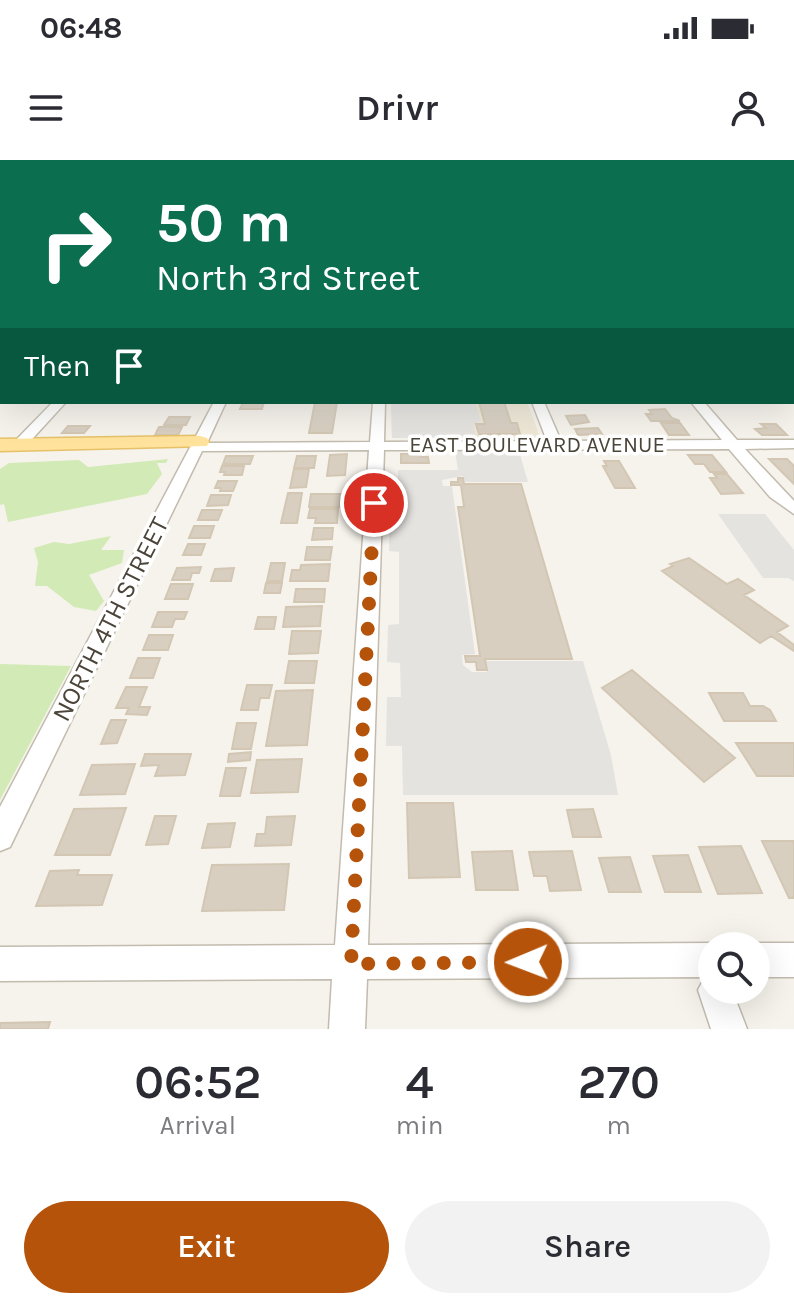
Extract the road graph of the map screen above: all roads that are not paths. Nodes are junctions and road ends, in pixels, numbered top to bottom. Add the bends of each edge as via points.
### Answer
1 (58, 404) edge
2 (219, 404) edge
3 (379, 404) edge
4 (539, 404) edge
5 (699, 404) edge
6 (198, 444) junction
7 (377, 444) junction
8 (555, 444) junction
9 (733, 444) junction
10 (794, 444) edge
11 (9, 445) edge
12 (0, 455) edge
13 (794, 509) edge
14 (0, 837) edge
15 (770, 960) edge
16 (794, 960) edge
17 (0, 964) edge
18 (351, 964) junction
19 (698, 973) edge
20 (721, 1004) edge
21 (347, 1029) edge
22 (729, 1029) edge

1 - 11 street
2 - 6 street, NORTH 4TH STREET
3 - 7 street
4 - 8 street
5 - 9 street
6 - 7 street, EAST BOULEVARD AVENUE
6 - 11 main road, EAST BOULEVARD AVENUE
6 - 12 main road, EAST BOULEVARD AVENUE
6 - 14 street, NORTH 4TH STREET
7 - 8 street, EAST BOULEVARD AVENUE
7 - 18 street
8 - 9 street, EAST BOULEVARD AVENUE
9 - 10 street, EAST BOULEVARD AVENUE
9 - 13 street
15 - 16 street
17 - 18 street
18 - 19 street
18 - 21 street
20 - 22 street

